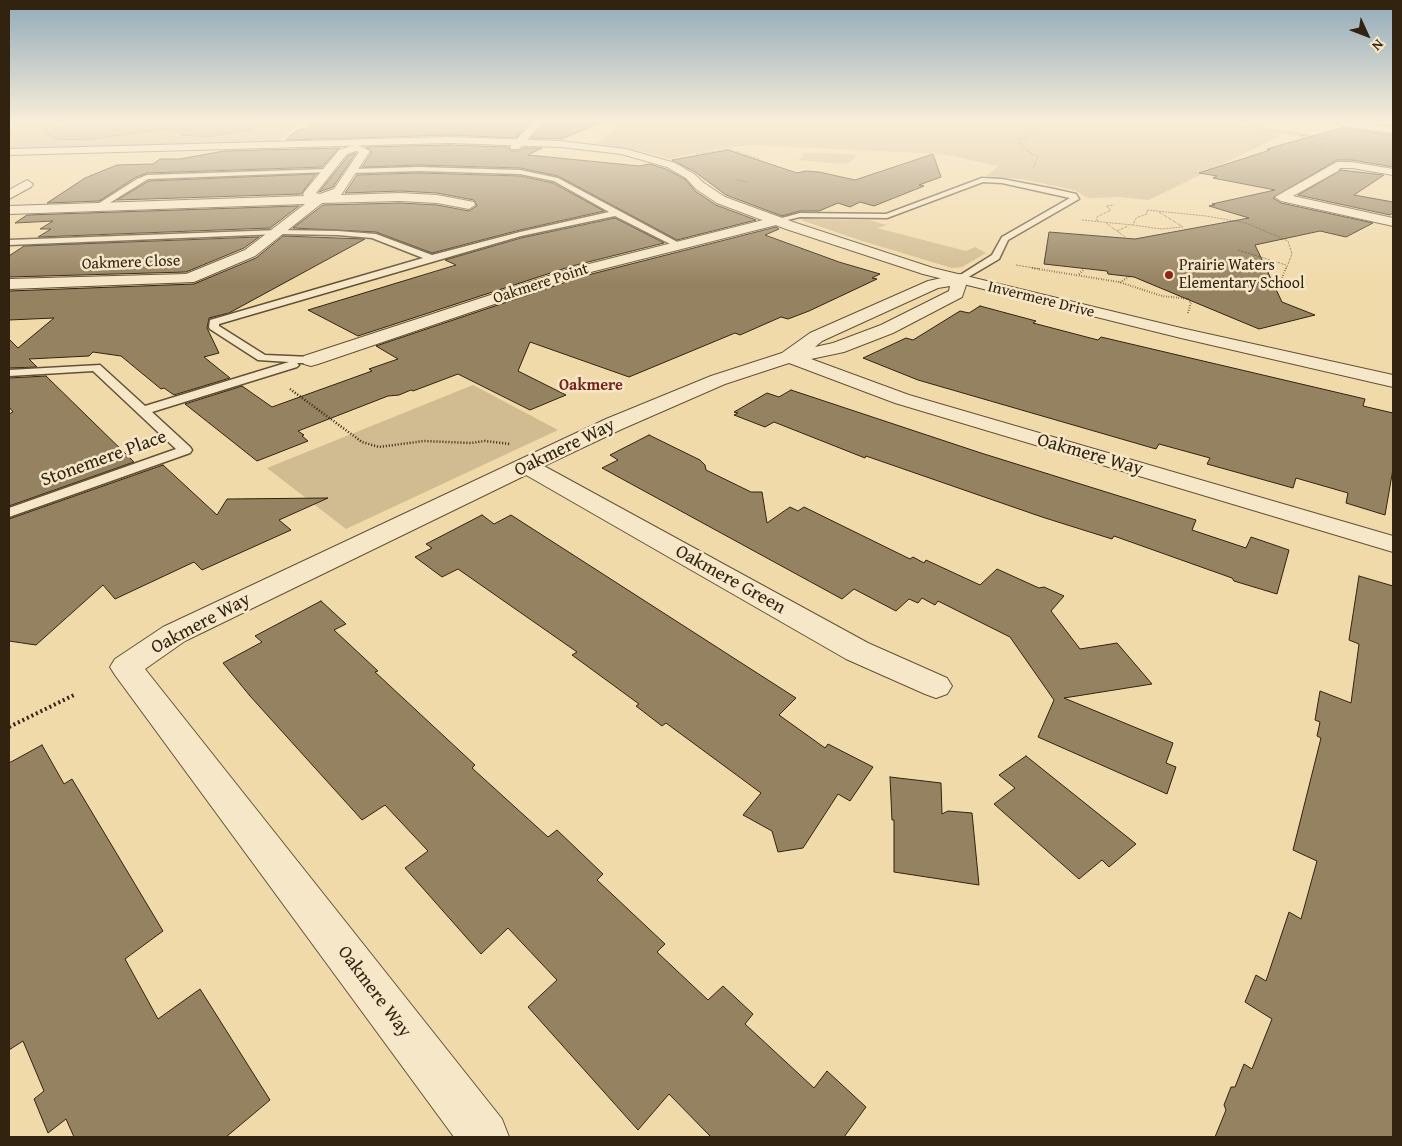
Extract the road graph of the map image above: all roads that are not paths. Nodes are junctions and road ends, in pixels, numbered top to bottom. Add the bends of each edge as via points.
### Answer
1 (163, 176) edge
2 (323, 176) edge
3 (348, 176) edge
4 (543, 176) edge
5 (670, 176) edge
6 (690, 176) edge
7 (1320, 176) edge
8 (27, 184) dead end
9 (700, 186) junction
10 (9, 195) edge
11 (320, 199) junction
12 (469, 205) dead end
13 (98, 207) junction
14 (9, 210) edge
15 (616, 213) junction
16 (775, 221) junction
17 (1393, 222) edge
18 (279, 232) junction
19 (9, 242) edge
20 (679, 245) junction
21 (432, 258) junction
22 (960, 279) junction
23 (9, 284) edge
24 (789, 357) junction
25 (311, 360) junction
26 (9, 373) edge
27 (1393, 381) edge
28 (142, 411) junction
29 (520, 455) junction
30 (9, 513) edge
31 (1393, 544) edge
32 (936, 686) dead end
33 (484, 1137) edge

1 - 13 lane via 139,180
2 - 11 street via 309,194
3 - 11 street, Oakmere Close via 338,192
4 - 15 lane via 556,179
5 - 9 street, Invermere Drive
6 - 9 street, Invermere Drive
7 - 17 street via 1282,197
8 - 10 street
9 - 16 street, Invermere Drive via 721,200
11 - 12 street via 400,197
11 - 13 street, Oakmere Close
11 - 18 street, Oakmere Close
13 - 14 street, Oakmere Close
15 - 20 lane
15 - 21 lane
16 - 20 street, Oakmere Point
16 - 22 street, Invermere Drive
16 - 22 lane via 800,216 887,216 982,180 1073,196 1075,199 1004,239 996,256
18 - 19 lane
18 - 21 lane via 373,236
18 - 23 street, Oakmere Close via 250,253 188,279
20 - 25 street, Oakmere Point via 578,271
21 - 25 lane via 214,322 214,327 262,358
22 - 24 street, Oakmere Way via 956,294 887,329 837,348
22 - 27 street, Invermere Drive
24 - 29 street, Oakmere Way via 709,383 614,424
24 - 31 street, Oakmere Way via 902,399
25 - 28 lane, Stonemere Place
26 - 28 lane, Stonemere Place via 96,367
28 - 30 lane, Stonemere Place via 185,450
29 - 32 street, Oakmere Green via 857,651
29 - 33 street, Oakmere Way via 174,634 126,667

